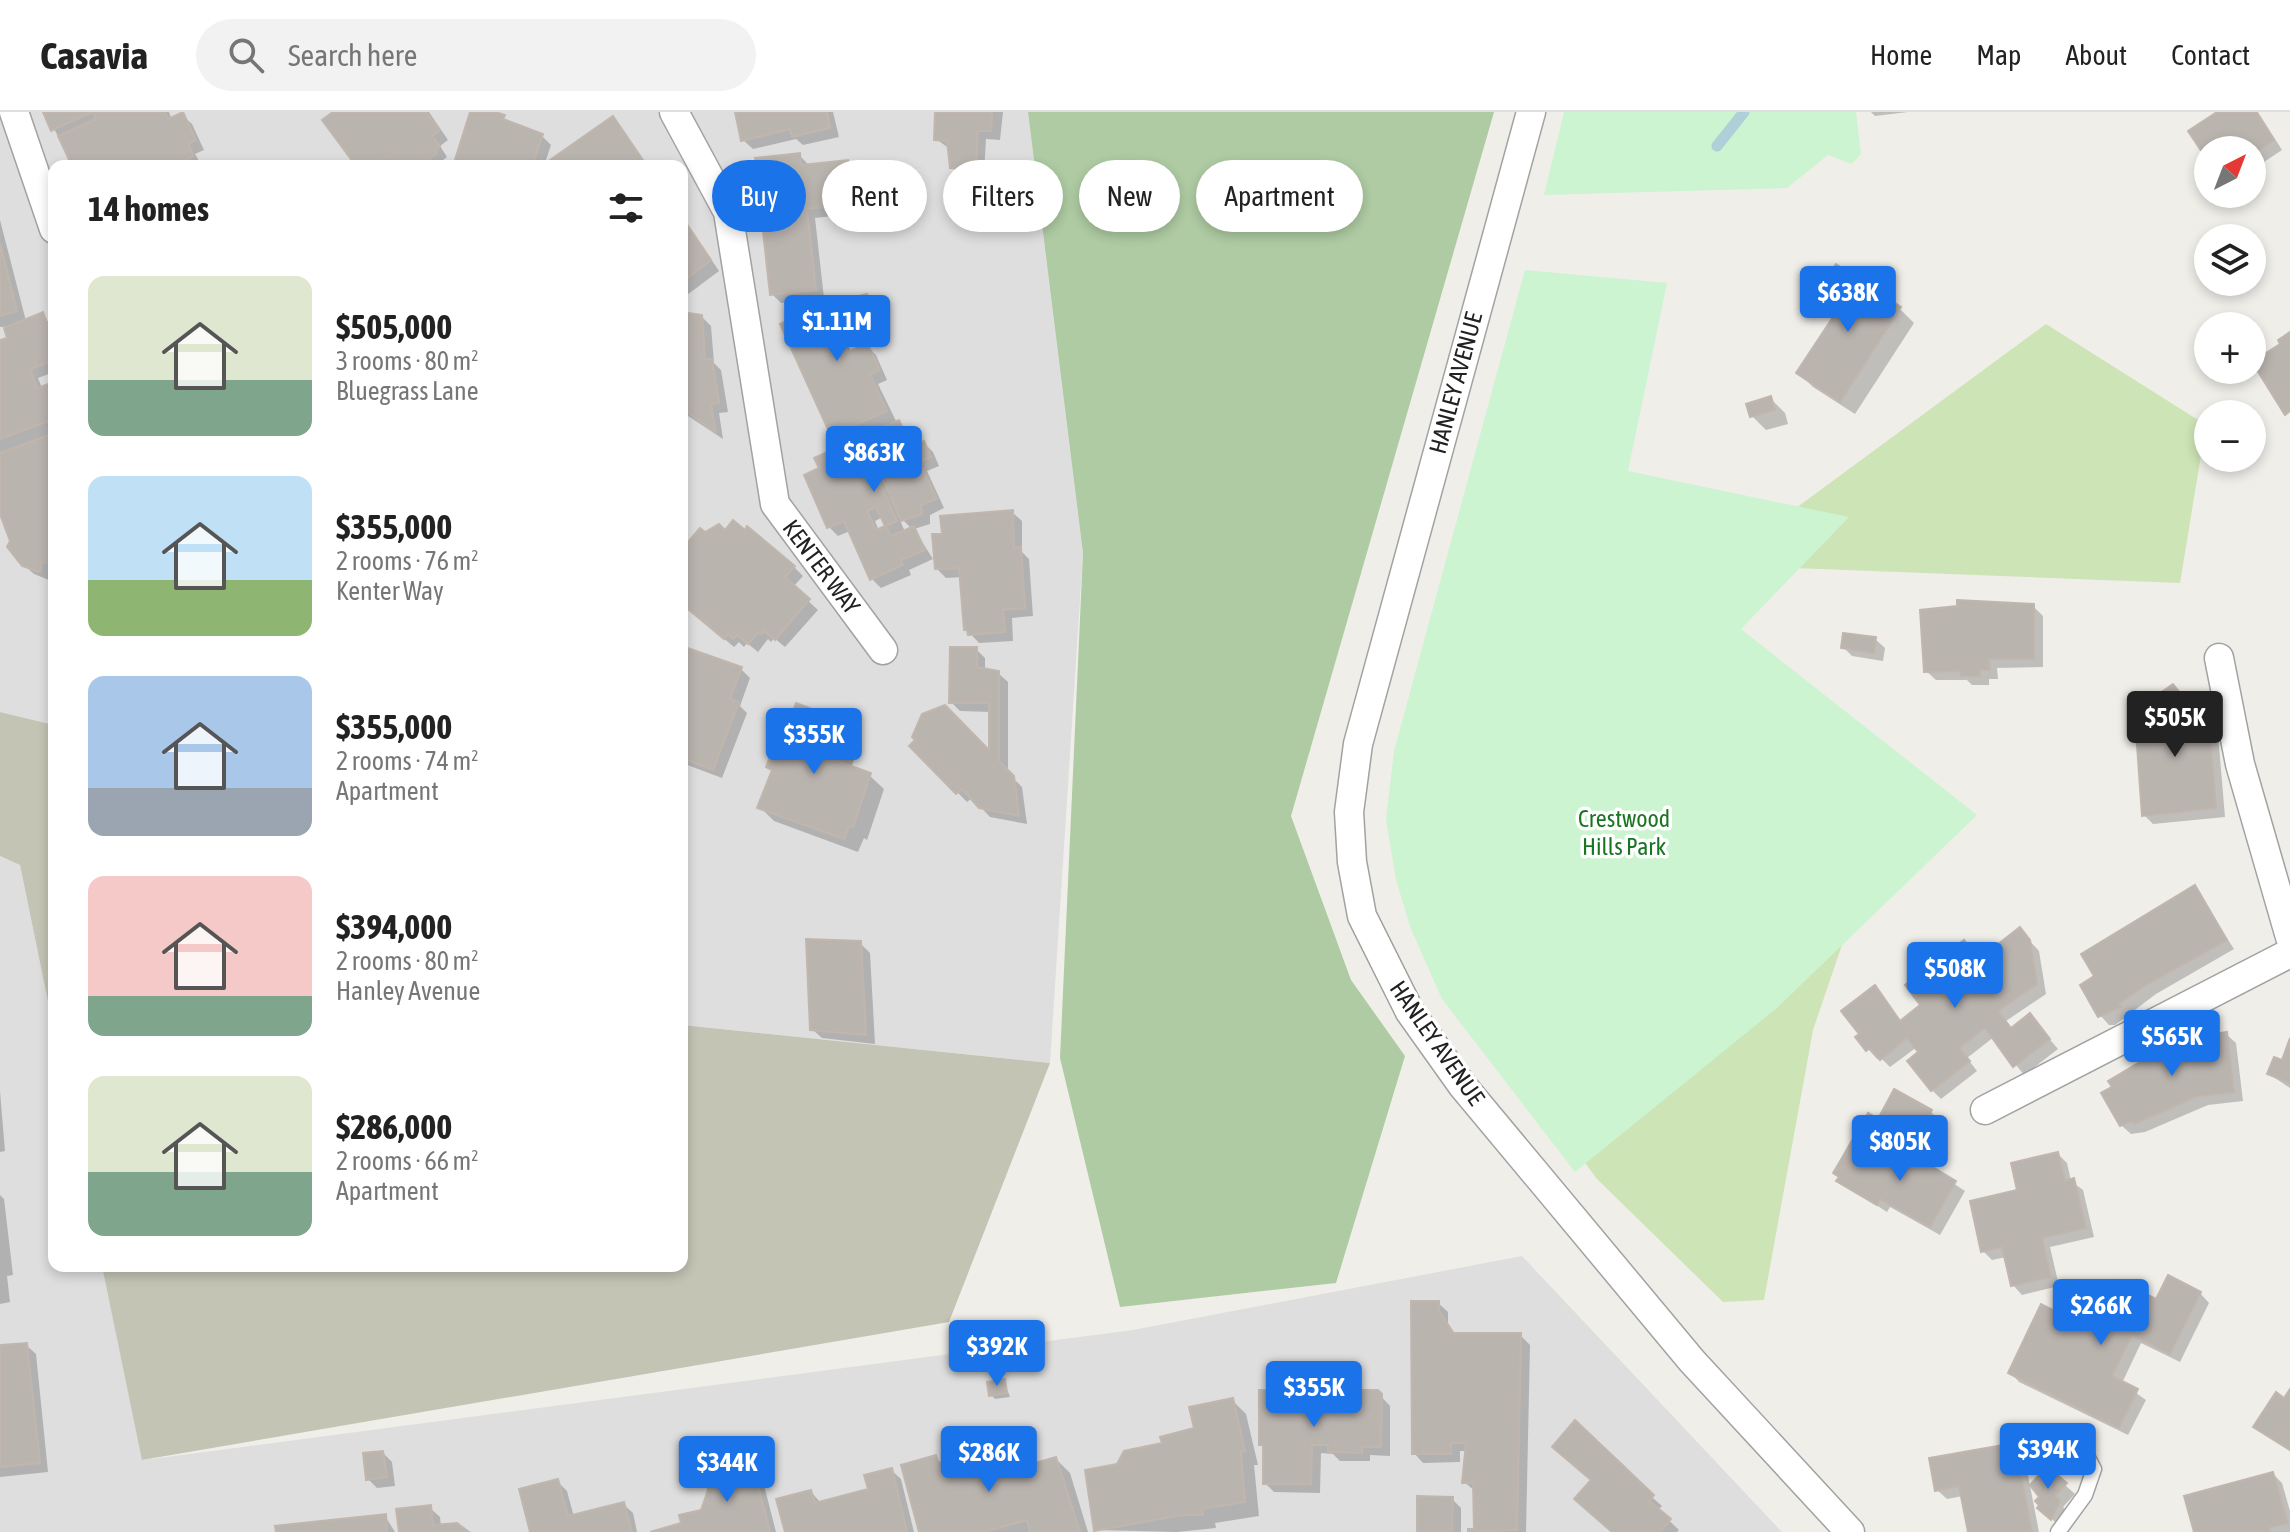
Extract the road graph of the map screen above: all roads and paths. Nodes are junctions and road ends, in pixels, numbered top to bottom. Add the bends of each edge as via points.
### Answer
1 (14, 112) edge
2 (674, 112) edge
3 (1531, 112) edge
4 (48, 211) edge
5 (883, 650) dead end
6 (2219, 658) dead end
7 (2290, 937) edge
8 (2290, 953) edge
9 (1985, 1110) dead end
10 (2074, 1432) dead end
11 (1850, 1532) edge
12 (2058, 1532) edge

1 - 4 street
2 - 5 street, KENTER WAY via 728,212 775,504
3 - 11 street, HANLEY AVENUE via 1358,744 1349,812 1362,916 1410,1012 1462,1085 1692,1361
6 - 7 street via 2240,764
8 - 9 street
10 - 12 lane via 2094,1469 2085,1495

